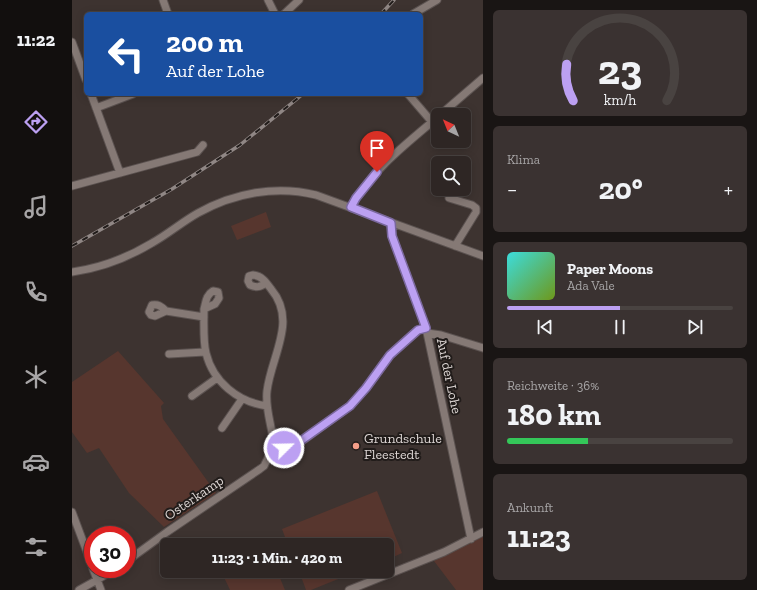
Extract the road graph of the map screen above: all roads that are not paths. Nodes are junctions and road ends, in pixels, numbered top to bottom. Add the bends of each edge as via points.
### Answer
1 (163, 0) edge
2 (268, 0) edge
3 (299, 0) edge
4 (437, 0) edge
5 (167, 12) edge
6 (274, 12) edge
7 (286, 12) edge
8 (416, 12) edge
9 (72, 42) edge
10 (84, 75) edge
11 (483, 78) edge
12 (92, 96) edge
13 (128, 96) edge
14 (410, 96) edge
15 (96, 108) junction
16 (448, 108) edge
17 (431, 113) edge
18 (431, 123) edge
19 (203, 145) dead end
20 (120, 173) junction
21 (72, 186) edge
22 (449, 198) dead end
23 (351, 207) junction
24 (391, 223) junction
25 (455, 246) junction
26 (483, 256) edge
27 (72, 272) edge
28 (266, 283) dead end
29 (204, 309) dead end
30 (166, 311) dead end
31 (204, 317) junction
32 (426, 331) junction
33 (483, 348) edge
34 (205, 352) junction
35 (169, 354) dead end
36 (217, 378) junction
37 (192, 396) dead end
38 (242, 399) junction
39 (267, 406) junction
40 (222, 428) dead end
41 (273, 439) junction
42 (284, 446) junction
43 (270, 454) junction
44 (72, 512) edge
45 (483, 532) edge
46 (471, 539) junction
47 (84, 544) edge
48 (136, 554) edge
49 (100, 578) edge
50 (97, 580) junction
51 (79, 590) edge
52 (101, 590) edge
53 (349, 590) edge

1 - 5 street
2 - 6 street
3 - 7 street
4 - 8 street
9 - 10 street
11 - 16 street
12 - 15 street
13 - 15 street
14 - 17 street
15 - 20 street
18 - 23 street via 394,154
19 - 20 street via 197,152
20 - 21 street
22 - 25 street via 476,208
23 - 24 street
23 - 27 street via 300,191 255,192 198,213 129,256
24 - 25 street
24 - 32 street, Auf der Lohe via 392,236
25 - 26 street
28 - 39 street via 277,296 284,317 267,392
29 - 31 street
30 - 31 street
31 - 34 street
32 - 33 street
32 - 42 street, Osterkamp via 418,330 390,355 350,406 302,440
32 - 46 street, Auf der Lohe
34 - 35 street
34 - 36 street
36 - 37 street
36 - 38 street
38 - 39 street
38 - 40 street
39 - 41 street
41 - 42 street via 280,440
41 - 43 street, Osterkamp via 267,447
42 - 43 street, Osterkamp via 280,454
43 - 48 street, Osterkamp via 260,469
44 - 47 street
45 - 46 street
46 - 53 street
49 - 50 street
50 - 51 street
50 - 52 street

